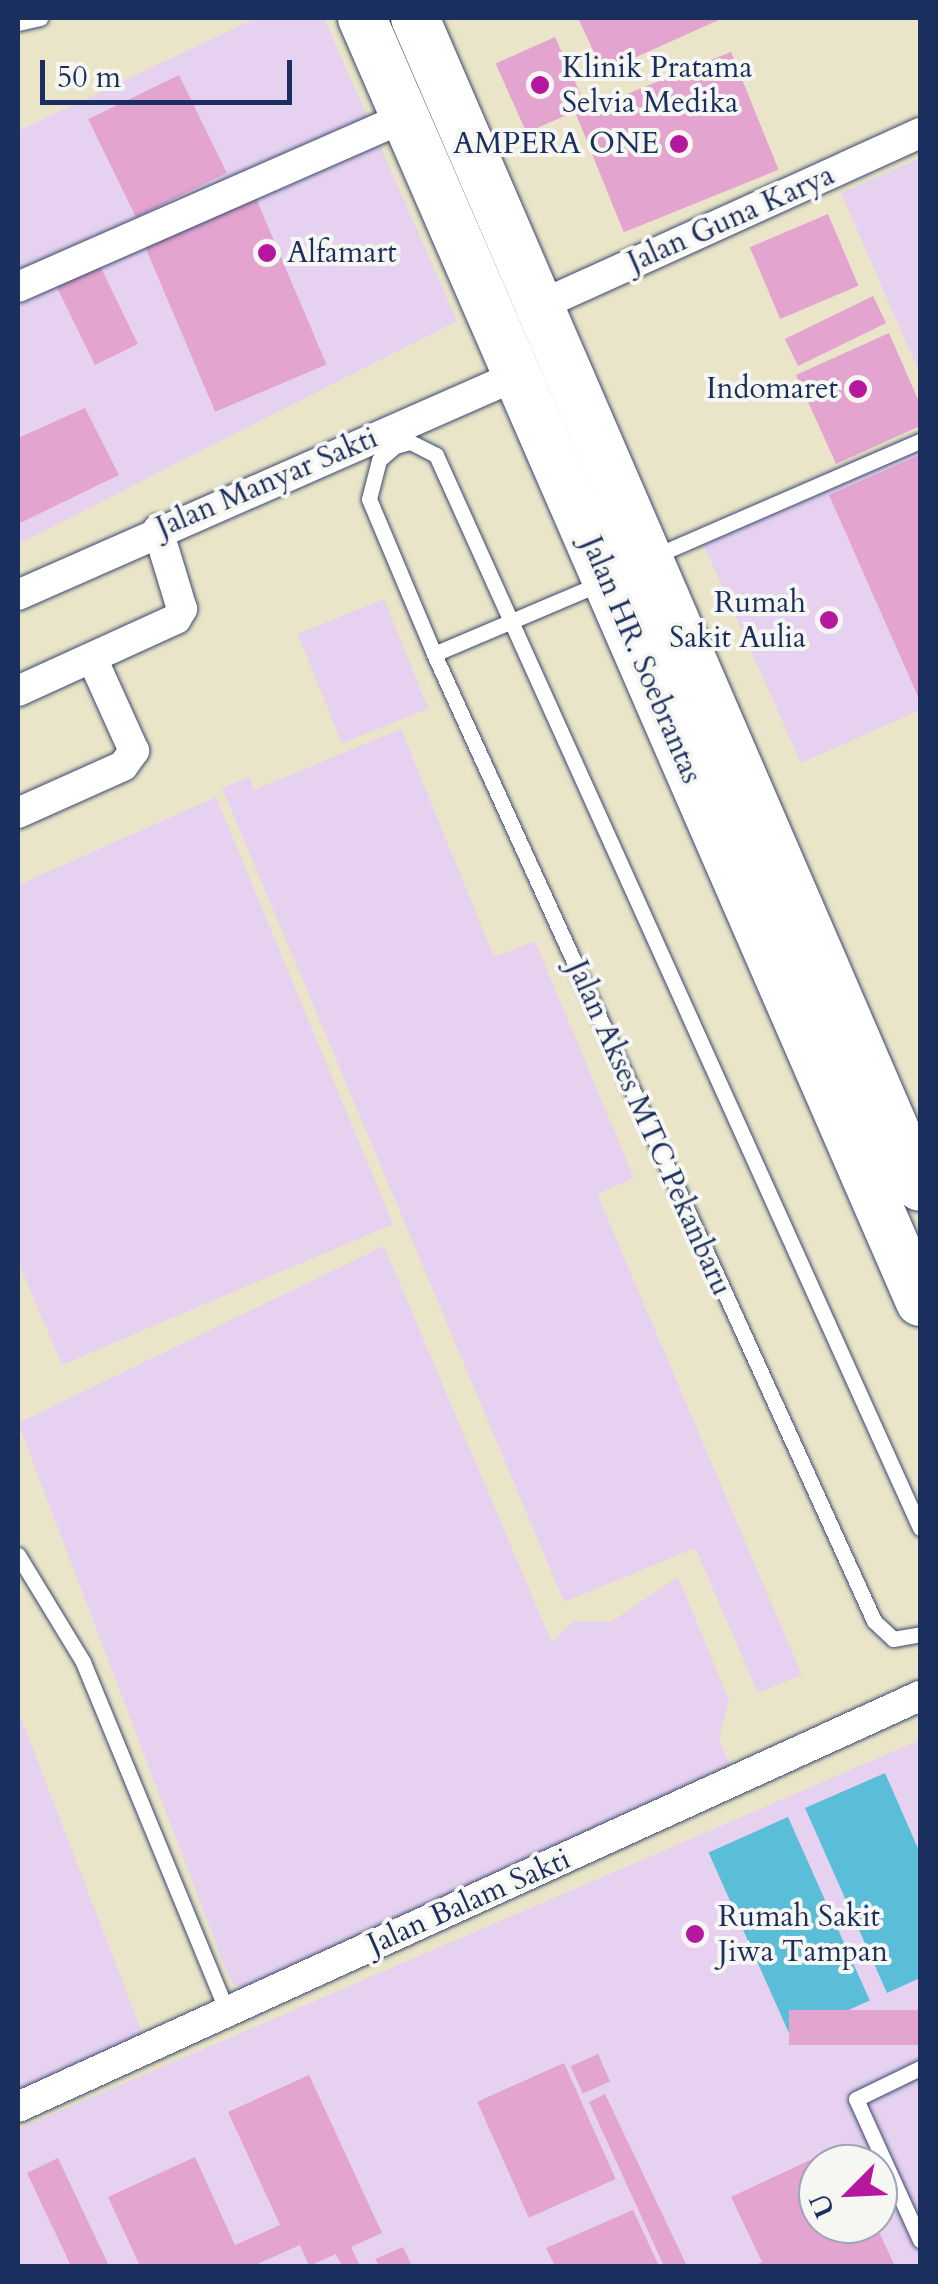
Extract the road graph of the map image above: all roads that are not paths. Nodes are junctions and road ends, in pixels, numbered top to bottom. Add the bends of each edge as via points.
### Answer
1 (40, 18) edge
2 (362, 18) edge
3 (416, 18) edge
4 (18, 23) edge
5 (405, 117) junction
6 (920, 133) edge
7 (18, 288) edge
8 (542, 305) junction
9 (518, 375) junction
10 (920, 441) edge
11 (158, 530) junction
12 (652, 557) junction
13 (607, 580) junction
14 (18, 595) edge
15 (506, 624) junction
16 (434, 654) junction
17 (93, 660) junction
18 (18, 692) edge
19 (18, 813) edge
20 (920, 1187) edge
21 (920, 1302) edge
22 (914, 1498) edge
23 (920, 1528) edge
24 (18, 1555) edge
25 (920, 1634) edge
26 (920, 1696) edge
27 (226, 2012) junction
28 (920, 2068) edge
29 (18, 2107) edge
30 (920, 2240) edge

1 - 4 lane
2 - 5 main road, Jalan HR. Soebrantas
3 - 8 main road, Jalan HR. Soebrantas
5 - 7 street
5 - 9 main road, Jalan HR. Soebrantas
6 - 8 street, Jalan Guna Karya
8 - 12 main road, Jalan HR. Soebrantas
9 - 11 street, Jalan Manyar Sakti
9 - 13 main road, Jalan HR. Soebrantas
10 - 12 lane
11 - 14 street, Jalan Manyar Sakti
11 - 17 street via 180,614
12 - 20 main road, Jalan HR. Soebrantas
13 - 15 lane
13 - 21 main road, Jalan HR. Soebrantas
15 - 16 lane
15 - 16 lane via 436,455 410,442 395,446 379,460 369,500
15 - 22 lane
16 - 25 lane, Jalan Akses MTC Pekanbaru via 874,1621 893,1639
17 - 18 street
17 - 19 street via 134,751 123,766
22 - 23 lane
24 - 27 lane via 83,1662
26 - 27 street, Jalan Balam Sakti
27 - 29 street, Jalan Balam Sakti
28 - 30 lane via 856,2099

